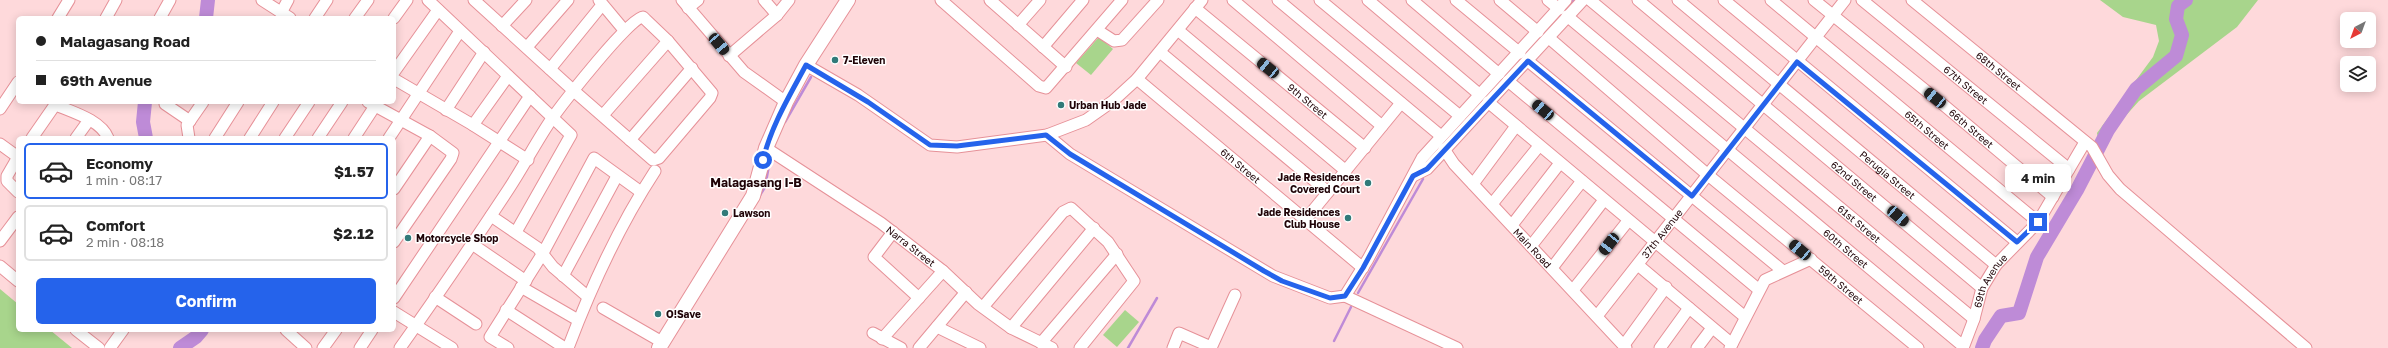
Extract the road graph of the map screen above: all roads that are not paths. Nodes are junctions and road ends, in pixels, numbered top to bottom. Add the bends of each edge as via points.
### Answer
1 (69, 0) edge
2 (116, 0) edge
3 (170, 0) edge
4 (262, 0) edge
5 (288, 0) edge
6 (327, 0) edge
7 (368, 0) edge
8 (407, 0) edge
9 (428, 0) edge
10 (526, 0) edge
11 (568, 0) edge
12 (698, 0) edge
13 (764, 0) edge
14 (789, 0) edge
15 (848, 0) edge
16 (941, 0) edge
17 (990, 0) edge
18 (1039, 0) edge
19 (1083, 0) edge
20 (1122, 0) edge
21 (1158, 0) edge
22 (1233, 0) edge
23 (1278, 0) edge
24 (1320, 0) edge
25 (1368, 0) edge
26 (1412, 0) edge
27 (1456, 0) edge
28 (1500, 0) edge
29 (1548, 0) edge
30 (1566, 0) edge
31 (1583, 0) edge
32 (1590, 0) edge
33 (1638, 0) edge
34 (1678, 0) edge
35 (1724, 0) edge
36 (1771, 0) edge
37 (1814, 0) edge
38 (1845, 0) edge
39 (1862, 0) edge
40 (1912, 0) edge
41 (480, 2) edge
42 (600, 2) edge
43 (685, 4) edge
44 (1199, 4) edge
45 (438, 10) junction
46 (1563, 13) junction
47 (286, 15) edge
48 (777, 15) junction
49 (59, 16) edge
50 (107, 16) edge
51 (161, 16) edge
52 (316, 16) edge
53 (356, 16) edge
54 (395, 16) edge
55 (1833, 16) junction
56 (1018, 25) junction
57 (502, 26) junction
58 (624, 30) junction
59 (1097, 30) junction
60 (460, 31) junction
61 (1179, 31) junction
62 (1538, 32) junction
63 (1549, 38) junction
64 (1816, 38) junction
65 (668, 41) junction
66 (526, 47) junction
67 (1043, 47) junction
68 (484, 52) junction
69 (1160, 52) junction
70 (1520, 53) junction
71 (729, 56) junction
72 (1528, 61) junction
73 (1797, 62) junction
74 (806, 65) junction
75 (1066, 67) junction
76 (692, 68) junction
77 (396, 69) edge
78 (550, 69) junction
79 (508, 76) junction
80 (1504, 77) junction
81 (1137, 79) junction
82 (396, 80) edge
83 (1780, 83) junction
84 (16, 85) edge
85 (574, 91) junction
86 (419, 94) junction
87 (1479, 94) junction
88 (530, 96) junction
89 (786, 102) junction
90 (1401, 102) junction
91 (1488, 102) junction
92 (56, 104) edge
93 (59, 104) edge
94 (165, 104) dead end
95 (202, 104) edge
96 (237, 104) edge
97 (272, 104) edge
98 (308, 104) edge
99 (341, 104) edge
100 (371, 104) edge
101 (1763, 106) junction
102 (0, 109) edge
103 (446, 110) junction
104 (603, 115) junction
105 (1460, 116) junction
106 (553, 118) junction
107 (89, 120) junction
108 (401, 120) junction
109 (190, 121) junction
110 (473, 125) junction
111 (1382, 126) junction
112 (1516, 126) junction
113 (1745, 128) junction
114 (1046, 135) junction
115 (33, 136) edge
116 (77, 136) edge
117 (107, 136) edge
118 (189, 136) edge
119 (216, 136) edge
120 (251, 136) edge
121 (286, 136) edge
122 (319, 136) edge
123 (355, 136) edge
124 (390, 136) edge
125 (430, 136) junction
126 (1441, 136) junction
127 (630, 140) junction
128 (501, 142) junction
129 (2085, 142) junction
130 (0, 144) edge
131 (1539, 146) junction
132 (766, 148) junction
133 (1365, 148) junction
134 (1444, 149) junction
135 (1727, 151) junction
136 (16, 156) edge
137 (16, 160) edge
138 (528, 160) junction
139 (1560, 163) junction
140 (2069, 169) junction
141 (655, 171) dead end
142 (1346, 171) junction
143 (1708, 175) junction
144 (617, 176) junction
145 (1413, 176) junction
146 (1582, 181) junction
147 (1473, 184) junction
148 (396, 186) edge
149 (16, 190) edge
150 (641, 192) junction
151 (1328, 192) junction
152 (1692, 196) junction
153 (2053, 197) junction
154 (1604, 200) junction
155 (1492, 204) junction
156 (491, 216) junction
157 (1306, 219) junction
158 (1673, 219) junction
159 (16, 220) edge
160 (1628, 220) junction
161 (2038, 222) junction
162 (1512, 225) junction
163 (1094, 228) junction
164 (516, 232) junction
165 (893, 232) junction
166 (396, 239) edge
167 (0, 241) edge
168 (2017, 242) junction
169 (1655, 243) junction
170 (472, 244) junction
171 (1531, 246) junction
172 (543, 253) junction
173 (1117, 254) junction
174 (1811, 259) junction
175 (1638, 265) junction
176 (1996, 265) junction
177 (0, 266) edge
178 (1363, 268) junction
179 (1552, 268) junction
180 (943, 271) junction
181 (1782, 271) junction
182 (563, 276) junction
183 (16, 279) edge
184 (523, 284) junction
185 (1666, 288) junction
186 (1982, 288) junction
187 (1758, 289) junction
188 (1573, 290) junction
189 (966, 292) junction
190 (396, 295) edge
191 (1235, 295) dead end
192 (588, 296) junction
193 (1345, 296) junction
194 (435, 297) junction
195 (919, 298) junction
196 (983, 307) junction
197 (603, 308) dead end
198 (1689, 308) junction
199 (506, 310) junction
200 (396, 313) edge
201 (1597, 316) junction
202 (1745, 317) junction
203 (1974, 319) junction
204 (578, 320) junction
205 (476, 324) dead end
206 (416, 326) junction
207 (937, 327) junction
208 (1011, 328) junction
209 (1712, 328) junction
210 (79, 332) edge
211 (122, 332) edge
212 (292, 332) edge
213 (335, 332) edge
214 (371, 332) edge
215 (660, 345) edge
216 (1046, 346) edge
217 (1731, 346) edge
218 (1625, 347) edge
219 (1963, 347) edge
220 (99, 348) edge
221 (110, 348) edge
222 (306, 348) edge
223 (323, 348) edge
224 (360, 348) edge
225 (400, 348) edge
226 (452, 348) edge
227 (508, 348) edge
228 (566, 348) edge
229 (901, 348) edge
230 (919, 348) edge
231 (980, 348) edge
232 (1080, 348) edge
233 (1173, 348) edge
234 (1211, 348) edge
235 (1457, 348) edge
236 (1660, 348) edge
237 (1697, 348) edge
238 (1918, 348) edge
239 (2306, 348) edge

1 - 49 street
2 - 50 street
3 - 51 street
4 - 47 street
5 - 47 street
6 - 52 street
7 - 53 street
8 - 54 street
9 - 45 street
10 - 57 street
11 - 66 street
12 - 43 street
13 - 48 street
14 - 48 street
15 - 74 main road
16 - 75 street via 1043,88 1049,87
17 - 56 street
18 - 56 street
19 - 67 street
20 - 59 street
21 - 59 street via 1122,40 1114,41
22 - 111 street
23 - 90 street
24 - 105 street
25 - 87 street
26 - 80 street
27 - 70 street
28 - 62 street
29 - 46 street, 60th Street
30 - 46 street
31 - 46 street
32 - 113 street, 61st Street
33 - 101 street, 62nd Street
34 - 83 street, Perugia Street
35 - 73 street
36 - 64 street, 65th Street
37 - 55 street, 66th Street
38 - 55 street, 37th Avenue
39 - 140 street, 67th Street
40 - 129 street, 68th Street
41 - 57 street
42 - 58 street
42 - 78 street
43 - 71 street
44 - 61 street
44 - 133 street, 9th Street
45 - 60 street
45 - 77 street
46 - 62 street
46 - 63 street
46 - 135 street, 60th Street
48 - 71 street
55 - 64 street, 37th Avenue
55 - 153 street, 66th Street
56 - 67 street
57 - 66 street
58 - 65 street via 639,17 643,17
58 - 85 street
59 - 75 street
60 - 68 street
60 - 86 street
61 - 69 street
61 - 142 street
62 - 70 street
63 - 72 street
63 - 143 street, 59th Street
64 - 73 street, 37th Avenue
64 - 161 street, 65th Street
65 - 76 street
65 - 104 street
66 - 78 street
67 - 75 street
68 - 79 street
68 - 103 street
69 - 81 street
69 - 151 street
70 - 80 street
71 - 89 street via 744,72
72 - 80 street
72 - 152 street
73 - 83 street, 37th Avenue
73 - 168 street
74 - 89 main road
74 - 114 street via 868,102 930,145 957,146
76 - 127 street
76 - 127 street via 710,90 710,98 659,158 653,160
78 - 85 street
79 - 88 street
79 - 110 street
80 - 87 street
80 - 91 street
80 - 158 street
81 - 114 street via 1113,102 1086,120
81 - 157 street, 6th Street
82 - 86 street
83 - 101 street, 37th Avenue
83 - 176 street, Perugia Street
84 - 102 street
85 - 104 street
85 - 106 street
86 - 103 street
86 - 108 street
87 - 105 street
88 - 106 street
88 - 128 street
89 - 132 main road
90 - 111 street
90 - 126 street
91 - 112 street
91 - 134 street
92 - 115 street
93 - 107 street
94 - 109 street
95 - 109 street
96 - 119 street
97 - 120 street
98 - 121 street
99 - 122 street
100 - 108 street
100 - 123 street
101 - 113 street, 37th Avenue
101 - 186 street, 62nd Street
103 - 110 street
104 - 127 street
105 - 126 street
106 - 138 street
106 - 164 street via 569,132 570,138
107 - 116 street
107 - 117 street via 102,129
108 - 124 street
108 - 125 street
109 - 118 street via 187,126
110 - 128 street
111 - 133 street
112 - 131 street
112 - 147 street
113 - 135 street, 37th Avenue
113 - 203 street, 61st Street
114 - 193 street via 1070,154 1273,276 1330,298
125 - 148 street
125 - 166 street via 453,153 452,159
126 - 145 street via 1422,158
128 - 138 street
128 - 190 street
129 - 140 street, 69th Avenue
129 - 239 street, 68th Street via 2098,154 2105,170 2120,189
130 - 136 street
131 - 139 street
131 - 155 street
132 - 165 street, Narra Street
132 - 215 main road via 753,196
133 - 142 street
134 - 145 street via 1427,169
134 - 147 street, Main Road
135 - 143 street, 37th Avenue
135 - 219 street, 60th Street
137 - 149 street via 7,176 7,181
138 - 156 street
139 - 146 street
139 - 162 street
140 - 153 street, 69th Avenue
141 - 150 street
142 - 151 street
143 - 152 street, 37th Avenue
143 - 174 street, 59th Street
144 - 150 street
144 - 172 street via 594,158
144 - 182 street
145 - 178 street
146 - 154 street
146 - 171 street
147 - 155 street, Main Road
150 - 192 street
151 - 157 street
152 - 158 street, 37th Avenue
152 - 181 street
153 - 161 street, 69th Avenue
154 - 160 street
154 - 179 street
155 - 162 street, Main Road
156 - 164 street
156 - 170 street
157 - 178 street, 6th Street
158 - 169 street, 37th Avenue
158 - 187 street
159 - 167 street
160 - 169 street
160 - 188 street
161 - 168 street, 69th Avenue
162 - 171 street, Main Road
163 - 173 street
163 - 196 street via 1074,210 1068,208
163 - 208 street
164 - 172 street
165 - 180 street, Narra Street
165 - 195 street via 874,257
168 - 176 street, 69th Avenue
169 - 175 street, 37th Avenue
169 - 202 street
170 - 184 street
170 - 194 street
171 - 179 street, Main Road
172 - 182 street
172 - 184 street
173 - 216 street
173 - 232 street via 1134,281
174 - 181 street
174 - 238 street, 59th Street
175 - 185 street
175 - 201 street, 37th Avenue
176 - 186 street, 69th Avenue
177 - 183 street
178 - 193 street
179 - 188 street, Main Road
180 - 189 street, Narra Street
180 - 195 street
181 - 187 street via 1764,280
182 - 192 street
184 - 199 street
184 - 204 street
185 - 198 street
185 - 218 street
186 - 203 street, 69th Avenue
187 - 202 street
188 - 201 street, Main Road
189 - 196 street, Narra Street
189 - 207 street
191 - 234 street
192 - 204 street
193 - 235 street
194 - 205 street
194 - 206 street
195 - 229 street via 878,336
196 - 208 street, Narra Street
197 - 215 street
198 - 209 street
198 - 236 street
199 - 227 street via 490,337
199 - 228 street
200 - 206 street
201 - 218 street, Main Road
202 - 217 street
203 - 219 street, 69th Avenue
204 - 228 street
206 - 225 street
206 - 226 street
207 - 230 street
207 - 231 street
208 - 216 street, Narra Street
209 - 217 street
209 - 237 street
210 - 220 street
211 - 221 street
212 - 222 street
213 - 223 street
214 - 224 street
233 - 234 street via 1179,333

